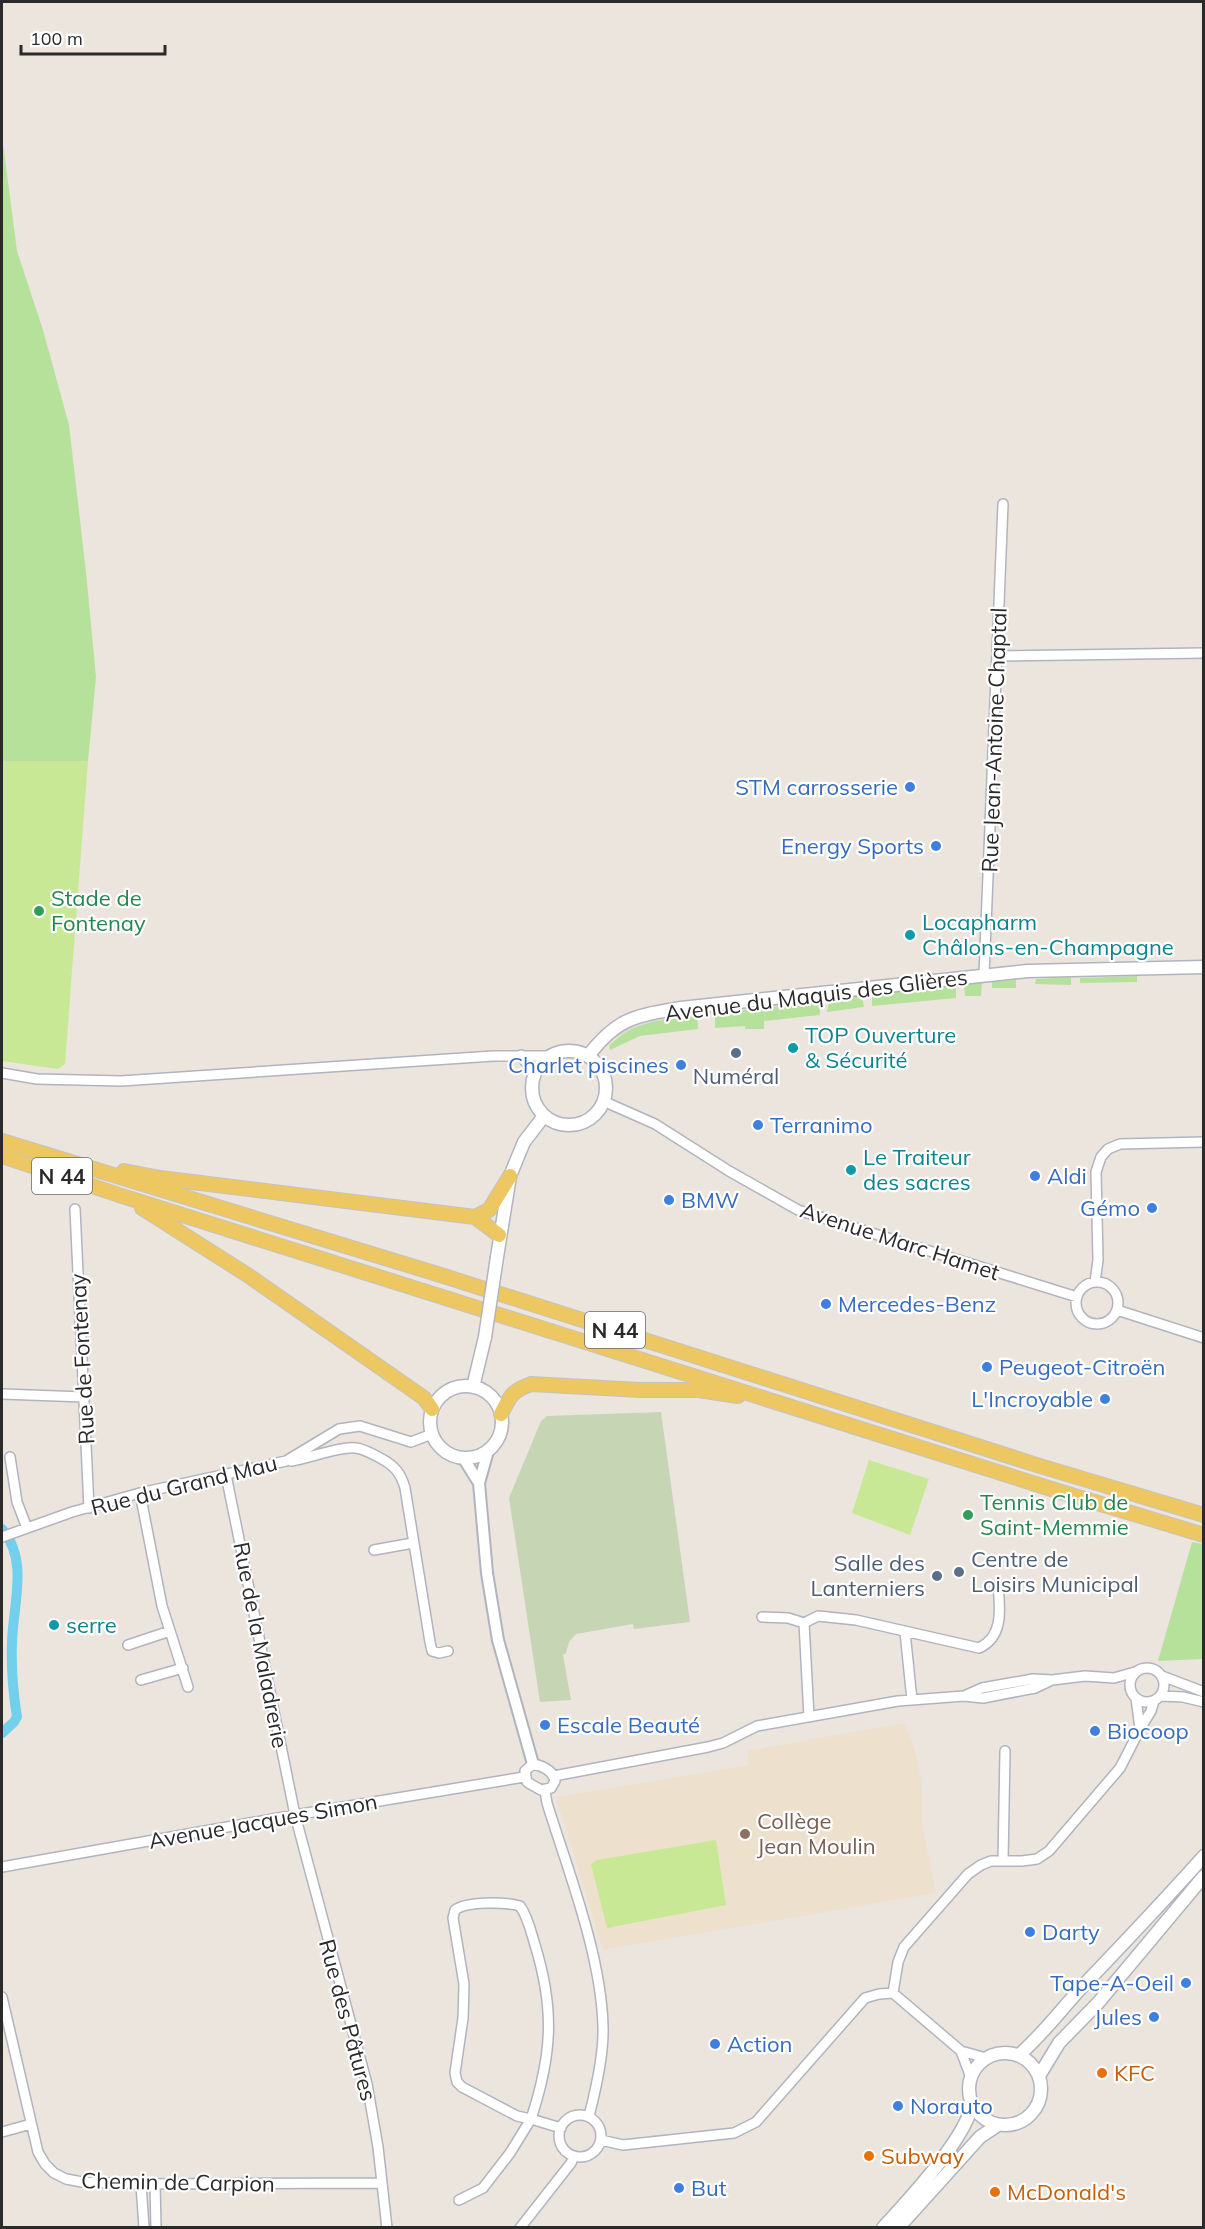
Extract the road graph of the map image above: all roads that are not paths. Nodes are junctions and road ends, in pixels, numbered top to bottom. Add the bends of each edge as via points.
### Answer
1 (1003, 504) dead end
2 (1203, 653) edge
3 (998, 656) junction
4 (1203, 967) edge
5 (984, 975) junction
6 (521, 1055) junction
7 (548, 1056) junction
8 (588, 1056) junction
9 (2, 1073) edge
10 (534, 1074) junction
11 (603, 1101) junction
12 (544, 1116) junction
13 (2, 1141) edge
14 (1203, 1142) edge
15 (2, 1156) edge
16 (54, 1158) junction
17 (510, 1176) junction
18 (122, 1196) junction
19 (75, 1209) dead end
20 (475, 1217) junction
21 (500, 1235) junction
22 (1095, 1282) junction
23 (1077, 1297) junction
24 (1117, 1310) junction
25 (1203, 1338) edge
26 (473, 1387) junction
27 (2, 1393) edge
28 (84, 1397) junction
29 (770, 1399) junction
30 (432, 1409) junction
31 (501, 1414) junction
32 (432, 1434) junction
33 (488, 1451) junction
34 (10, 1457) dead end
35 (464, 1459) junction
36 (286, 1461) junction
37 (226, 1475) junction
38 (479, 1483) junction
39 (140, 1494) junction
40 (88, 1508) junction
41 (1203, 1515) edge
42 (22, 1530) junction
43 (1203, 1535) edge
44 (2, 1537) edge
45 (413, 1543) junction
46 (374, 1550) dead end
47 (998, 1585) dead end
48 (762, 1617) dead end
49 (804, 1623) junction
50 (170, 1631) junction
51 (905, 1632) junction
52 (128, 1645) dead end
53 (448, 1651) dead end
54 (183, 1668) junction
55 (1136, 1672) junction
56 (1162, 1676) junction
57 (1114, 1678) junction
58 (141, 1680) dead end
59 (188, 1687) dead end
60 (1203, 1692) edge
61 (1133, 1695) junction
62 (1157, 1698) junction
63 (912, 1700) junction
64 (1203, 1702) edge
65 (809, 1717) junction
66 (1140, 1729) junction
67 (1005, 1751) dead end
68 (533, 1764) junction
69 (554, 1776) junction
70 (524, 1777) junction
71 (545, 1791) junction
72 (295, 1815) junction
73 (1203, 1856) edge
74 (1003, 1862) junction
75 (2, 1867) edge
76 (1203, 1876) edge
77 (893, 1993) junction
78 (2, 1997) edge
79 (961, 2052) junction
80 (1018, 2055) junction
81 (986, 2058) junction
82 (1039, 2076) junction
83 (971, 2078) junction
84 (972, 2103) junction
85 (589, 2116) junction
86 (531, 2119) junction
87 (31, 2124) junction
88 (998, 2125) junction
89 (561, 2128) junction
90 (2, 2132) edge
91 (601, 2140) junction
92 (574, 2156) junction
93 (382, 2182) junction
94 (141, 2184) junction
95 (155, 2184) junction
96 (459, 2200) dead end
97 (144, 2228) edge
98 (156, 2228) edge
99 (387, 2228) edge
100 (520, 2228) edge
101 (883, 2228) edge
102 (898, 2228) edge

1 - 3 street, Rue Jean-Antoine Chaptal
2 - 3 street
3 - 5 street, Rue Jean-Antoine Chaptal
4 - 5 main road, Avenue du Maquis des Glières
5 - 8 main road, Avenue du Maquis des Glières via 646,1014 624,1022 604,1036
6 - 7 street
6 - 9 street via 121,1081 37,1079
6 - 10 street
7 - 8 main road via 568,1050
7 - 10 main road
8 - 11 main road via 602,1071 606,1091
10 - 12 main road via 532,1096
11 - 12 main road via 588,1119 577,1124 566,1125
11 - 23 street, Avenue Marc Hamet via 655,1124 798,1210
12 - 17 main road via 524,1142
13 - 16 main road, N 44
14 - 22 street via 1120,1144 1108,1149 1101,1158 1096,1172
15 - 18 main road, N 44
16 - 20 main road via 160,1178
16 - 41 main road, N 44
17 - 20 main road via 489,1210
17 - 21 main road
18 - 29 main road, N 44
18 - 30 main road via 249,1276 424,1398
19 - 28 street, Rue de Fontenay
20 - 21 main road
21 - 26 main road, bridge via 485,1337
22 - 23 street via 1084,1287
22 - 24 street via 1114,1290
23 - 24 street via 1077,1310 1090,1323 1109,1321
24 - 25 street
26 - 30 main road via 453,1388
26 - 31 main road via 491,1396
27 - 28 street
28 - 40 street, Rue de Fontenay
29 - 31 main road via 698,1390 531,1384 510,1396
29 - 43 main road, N 44
30 - 32 main road
31 - 33 main road via 499,1437
32 - 35 main road via 444,1451
32 - 36 street, Rue du Grand Mau via 411,1442 360,1426 339,1429
33 - 35 main road
33 - 38 street
34 - 42 street
35 - 38 street
36 - 37 street, Rue du Grand Mau
36 - 45 street via 358,1448 387,1462 403,1480
37 - 39 street, Rue du Grand Mau
37 - 72 street, Rue de la Maladrerie
38 - 68 street via 498,1640
39 - 40 street, Rue du Grand Mau
39 - 50 street
40 - 42 street, Rue du Grand Mau
42 - 44 street, Rue du Grand Mau
45 - 46 street
45 - 53 street via 432,1651
47 - 51 street via 1000,1616 988,1644 970,1648
48 - 49 street
49 - 51 street via 818,1616
49 - 65 street
50 - 52 street
50 - 54 street
51 - 63 street
54 - 58 street
54 - 59 street
55 - 56 street via 1147,1668
55 - 57 street
55 - 61 street via 1130,1682
56 - 60 street
56 - 62 street via 1164,1686
57 - 61 street
57 - 63 street via 1033,1679 982,1688 964,1696
61 - 62 street via 1144,1702
61 - 66 street
62 - 64 street via 1183,1697
62 - 66 street
63 - 65 street
65 - 69 street via 757,1726 708,1747
66 - 74 street via 1114,1776 1049,1851 1037,1859
67 - 74 street
68 - 69 street
68 - 70 street
69 - 71 street via 553,1786
70 - 71 street via 529,1784
70 - 72 street, Avenue Jacques Simon
71 - 85 street via 597,1980 603,2027
72 - 75 street, Avenue Jacques Simon
72 - 93 street, Rue des Pâtures via 367,2084
73 - 80 main road via 1040,2037
74 - 77 street via 981,1865 938,1906 904,1947
76 - 82 main road via 1096,2005 1059,2043
77 - 79 street
77 - 91 street via 865,1998 748,2128 734,2133 623,2145
78 - 87 street, Chemin de Carpion
79 - 81 street
79 - 83 street
80 - 81 main road via 996,2054
80 - 82 main road
81 - 83 main road
82 - 88 main road via 1041,2091 1034,2111 1017,2123
83 - 84 main road
84 - 88 main road via 979,2115
84 - 101 main road via 962,2131
85 - 89 street via 569,2118
85 - 91 street via 599,2126
86 - 86 street via 517,2116 457,2082 464,1984 453,1918 454,1910 462,1905 510,1904 520,1906 525,1913 547,1993 549,2042
86 - 89 street
86 - 96 street via 483,2188
87 - 90 street
87 - 94 street, Chemin de Carpion via 41,2158 60,2176 82,2182
88 - 102 main road via 980,2137
89 - 92 street via 563,2148
91 - 92 street via 594,2152
92 - 100 street
93 - 95 street, Chemin de Carpion
93 - 99 street, Rue des Pâtures
94 - 95 street, Chemin de Carpion
94 - 97 street
95 - 98 street

